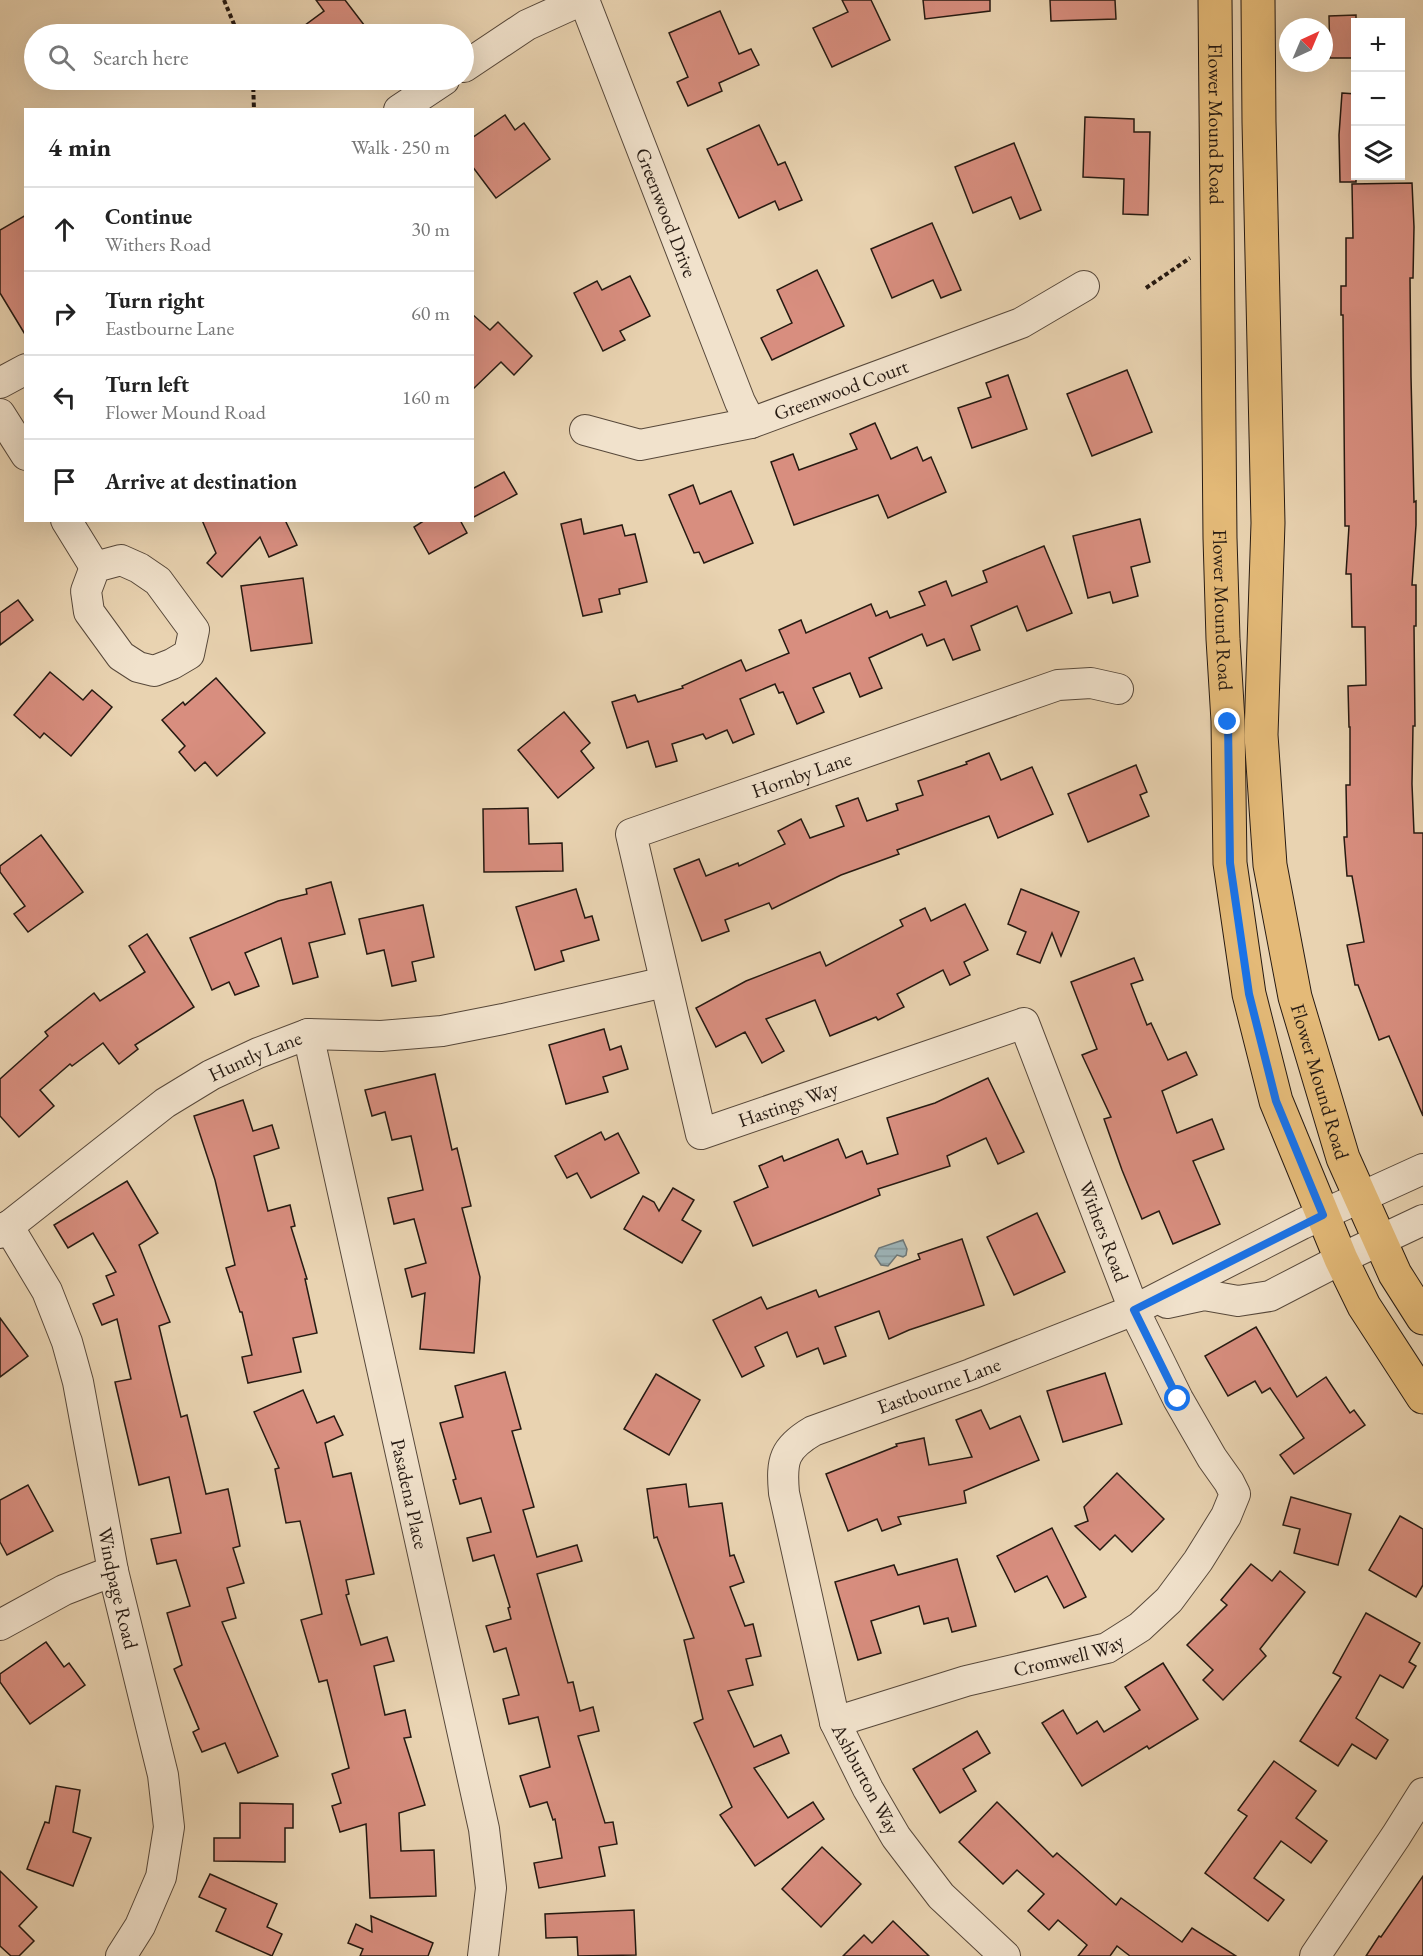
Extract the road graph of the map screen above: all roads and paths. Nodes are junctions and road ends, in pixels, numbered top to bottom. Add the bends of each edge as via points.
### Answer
1 (225, 0) edge
2 (583, 0) edge
3 (1215, 0) edge
4 (1258, 0) edge
5 (234, 24) edge
6 (474, 60) edge
7 (254, 90) edge
8 (429, 90) edge
9 (254, 108) edge
10 (402, 108) edge
11 (1196, 254) dead end
12 (1084, 286) dead end
13 (1146, 288) dead end
14 (24, 370) edge
15 (0, 383) edge
16 (0, 414) edge
17 (751, 423) junction
18 (585, 430) dead end
19 (24, 452) edge
20 (67, 522) edge
21 (95, 567) dead end
22 (1118, 689) dead end
23 (665, 982) junction
24 (1024, 1023) joint
25 (308, 1034) junction
26 (1423, 1169) edge
27 (1361, 1198) junction
28 (1323, 1215) junction
29 (1423, 1220) edge
30 (4, 1229) edge
31 (1380, 1241) junction
32 (1341, 1259) junction
33 (1134, 1310) junction
34 (1423, 1318) edge
35 (1423, 1397) edge
36 (784, 1493) joint
37 (1235, 1494) joint
38 (113, 1571) junction
39 (0, 1625) edge
40 (835, 1722) junction
41 (1423, 1793) edge
42 (121, 1956) edge
43 (483, 1956) edge
44 (1005, 1956) edge
45 (1316, 1956) edge

1 - 5 path
2 - 6 street via 527,25
2 - 17 street, Greenwood Drive
3 - 28 main road, Flower Mound Road via 1220,538 1230,863 1249,994 1274,1091
4 - 27 main road, Flower Mound Road via 1268,523 1262,735 1270,865 1295,997 1343,1158
7 - 9 path
8 - 10 street
11 - 13 path
12 - 17 street, Greenwood Court via 1021,323
14 - 15 street
16 - 19 street
17 - 18 street, Greenwood Court via 640,445
20 - 21 street
22 - 23 street, Hornby Lane via 1090,683 1058,685 631,834
23 - 24 street, Hastings Way via 700,1134
23 - 25 street, Huntly Lane via 442,1031 381,1036
24 - 33 street, Withers Road
25 - 30 street, Huntly Lane via 239,1061 165,1103
25 - 43 street, Pasadena Place via 484,1829 491,1888
26 - 27 street, Eastbourne Lane
27 - 28 street, Eastbourne Lane
27 - 31 main road, Flower Mound Road
28 - 32 main road, Flower Mound Road
28 - 33 street, Eastbourne Lane
29 - 31 street, Eastbourne Lane
30 - 38 street, Windpage Road via 47,1291 68,1342
31 - 32 street, Eastbourne Lane
31 - 34 main road, Flower Mound Road
32 - 33 street, Eastbourne Lane via 1270,1296 1238,1301 1204,1295
32 - 35 main road, Flower Mound Road via 1364,1306
33 - 36 street, Eastbourne Lane via 813,1431 786,1452 782,1471
33 - 37 street, Withers Road via 1178,1399
36 - 40 street, Ashburton Way
37 - 40 street, Cromwell Way via 1198,1561 1169,1600 1140,1627 1107,1648 966,1681
38 - 39 street via 64,1590
38 - 42 street, Windpage Road via 163,1775 169,1827 161,1877 140,1926
40 - 44 street, Ashburton Way via 896,1837 940,1896
41 - 45 street

